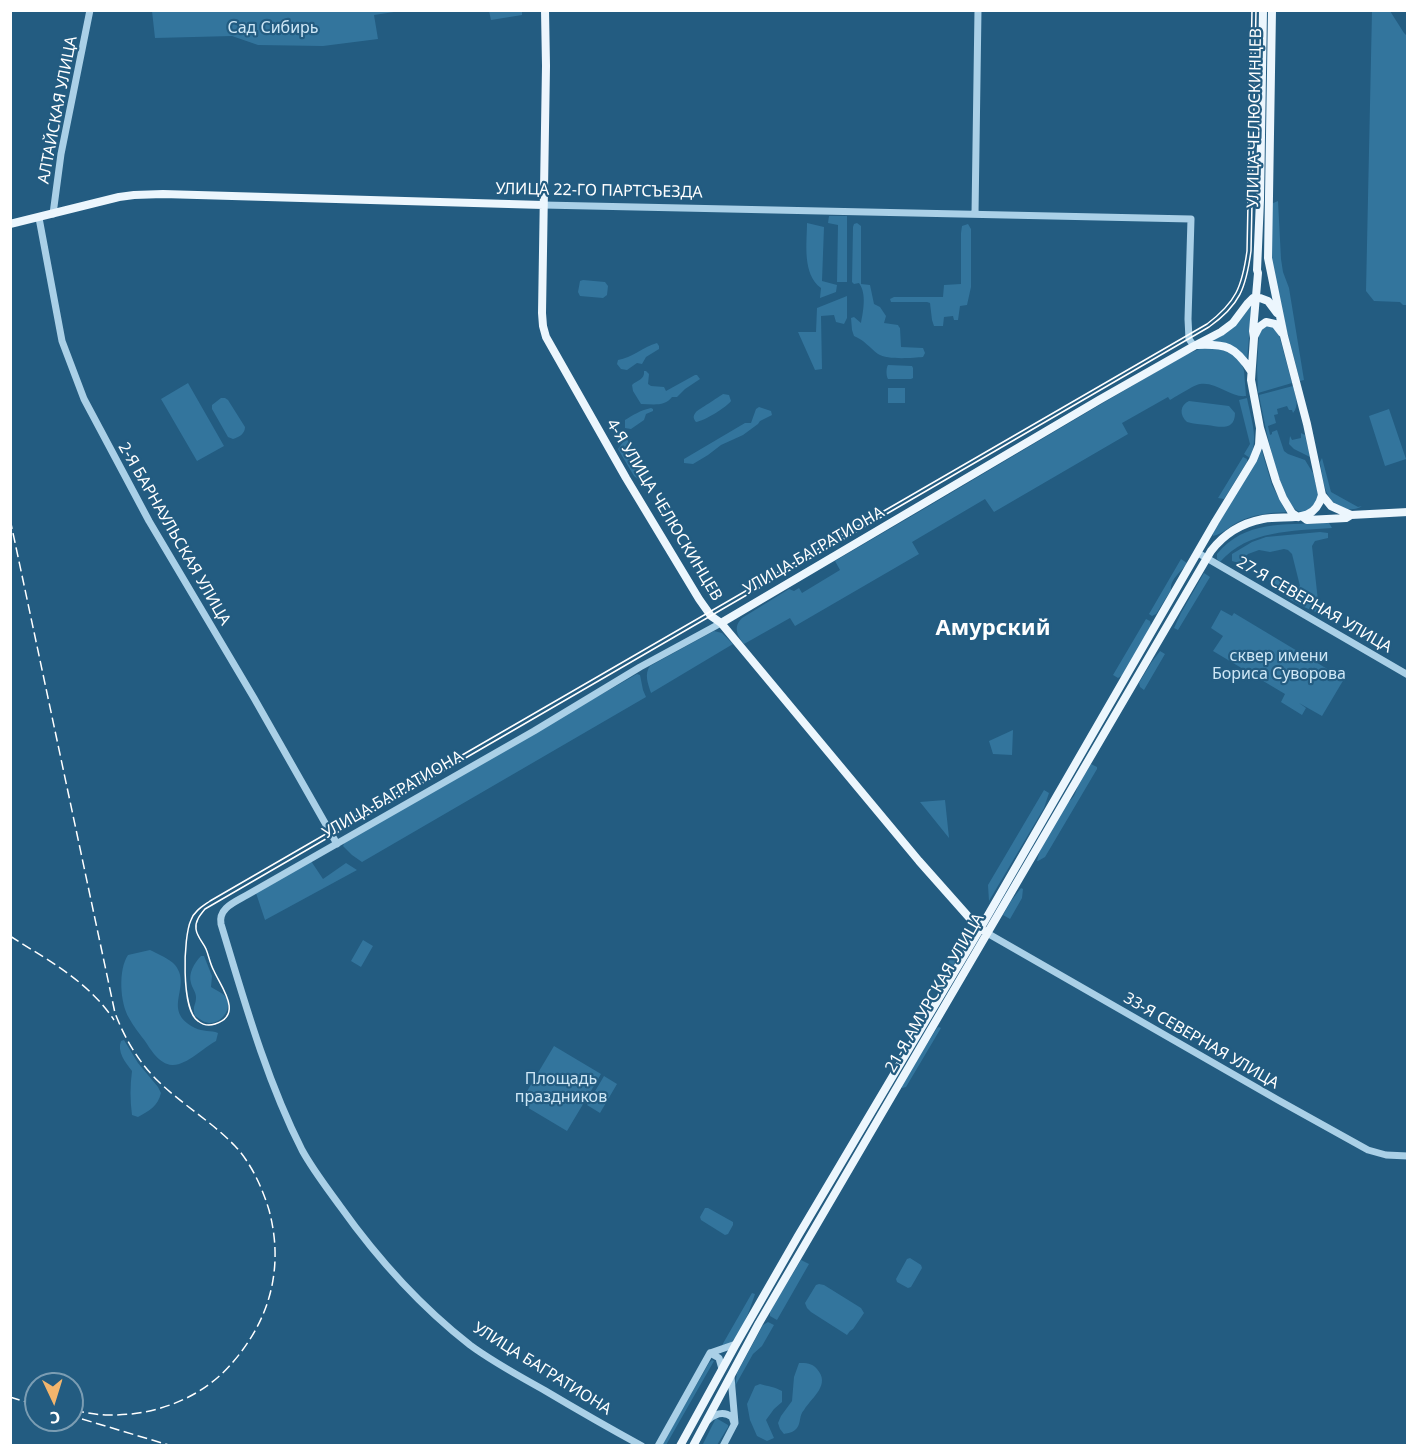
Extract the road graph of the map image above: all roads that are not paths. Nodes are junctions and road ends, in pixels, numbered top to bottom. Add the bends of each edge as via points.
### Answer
1 (90, 10) edge
2 (545, 10) edge
3 (978, 10) edge
4 (1263, 10) edge
5 (1272, 10) edge
6 (1266, 123) junction
7 (543, 205) junction
8 (53, 214) junction
9 (975, 214) junction
10 (39, 218) junction
11 (10, 224) edge
12 (1264, 226) junction
13 (1252, 300) junction
14 (1279, 315) junction
15 (1284, 336) junction
16 (1254, 338) junction
17 (1194, 346) junction
18 (1251, 371) junction
19 (1260, 428) junction
20 (1323, 495) junction
21 (1407, 512) edge
22 (1351, 515) junction
23 (1301, 517) junction
24 (1198, 553) junction
25 (1207, 558) junction
26 (721, 623) junction
27 (1407, 675) edge
28 (337, 844) junction
29 (984, 931) junction
30 (1407, 1156) edge
31 (850, 1157) junction
32 (736, 1344) junction
33 (710, 1353) junction
34 (734, 1368) junction
35 (722, 1369) junction
36 (705, 1422) junction
37 (735, 1426) junction
38 (642, 1446) edge
39 (658, 1446) edge
40 (680, 1446) edge
41 (693, 1446) edge
42 (723, 1446) edge

1 - 8 street, АЛТАЙСКАЯ УЛИЦА
2 - 7 main road, 4-Я УЛИЦА ЧЕЛЮСКИНЦЕВ
3 - 9 street
4 - 6 main road, УЛИЦА ЧЕЛЮСКИНЦЕВ
5 - 6 main road, УЛИЦА ЧЕЛЮСКИНЦЕВ
6 - 12 main road, УЛИЦА ЧЕЛЮСКИНЦЕВ
7 - 8 main road, УЛИЦА 22-ГО ПАРТСЪЕЗДА via 163,194 118,197
7 - 9 street, УЛИЦА 22-ГО ПАРТСЪЕЗДА
7 - 26 main road, 4-Я УЛИЦА ЧЕЛЮСКИНЦЕВ via 542,313 546,337 699,599
8 - 10 main road, УЛИЦА 22-ГО ПАРТСЪЕЗДА
9 - 17 street, УЛИЦА 22-ГО ПАРТСЪЕЗДА via 1191,219 1188,318 1189,339
10 - 11 main road, УЛИЦА 22-ГО ПАРТСЪЕЗДА
10 - 28 street, 2-Я БАРНАУЛЬСКАЯ УЛИЦА via 62,341 84,399 149,521
12 - 13 main road
12 - 14 main road
13 - 14 main road via 1268,301
13 - 16 main road
13 - 17 main road, УЛИЦА БАГРАТИОНА via 1227,328
14 - 15 main road
15 - 16 main road via 1269,322 1261,325
15 - 20 main road
16 - 18 main road
17 - 18 main road via 1231,349
17 - 26 main road, УЛИЦА БАГРАТИОНА
18 - 19 main road
19 - 23 main road via 1283,498 1292,513
19 - 24 main road, 21-Я АМУРСКАЯ УЛИЦА via 1253,460
20 - 22 main road via 1335,509
20 - 23 main road via 1317,508
21 - 22 main road, 21-Я АМУРСКАЯ УЛИЦА
22 - 23 main road, 21-Я АМУРСКАЯ УЛИЦА via 1307,520
23 - 25 main road, 21-Я АМУРСКАЯ УЛИЦА via 1269,518 1244,525 1220,540
24 - 25 street, 27-Я СЕВЕРНАЯ УЛИЦА
24 - 29 main road, 21-Я АМУРСКАЯ УЛИЦА
25 - 27 street, 27-Я СЕВЕРНАЯ УЛИЦА
25 - 29 main road, 21-Я АМУРСКАЯ УЛИЦА
26 - 28 street, УЛИЦА БАГРАТИОНА
26 - 29 main road, 4-Я УЛИЦА ЧЕЛЮСКИНЦЕВ via 919,861
28 - 38 street, УЛИЦА БАГРАТИОНА via 247,895 220,915 268,1070 303,1152 373,1250 443,1322 506,1368
29 - 30 street, 33-Я СЕВЕРНАЯ УЛИЦА via 1368,1150
29 - 31 main road, 21-Я АМУРСКАЯ УЛИЦА
31 - 32 main road, 21-Я АМУРСКАЯ УЛИЦА
31 - 34 main road, 21-Я АМУРСКАЯ УЛИЦА
32 - 33 street
32 - 35 main road, 21-Я АМУРСКАЯ УЛИЦА
33 - 35 street via 719,1358
33 - 39 street
34 - 36 main road, 21-Я АМУРСКАЯ УЛИЦА
34 - 37 street via 731,1378
35 - 40 main road, 21-Я АМУРСКАЯ УЛИЦА
36 - 37 street via 724,1413 732,1417
36 - 41 main road, 21-Я АМУРСКАЯ УЛИЦА
37 - 42 street

